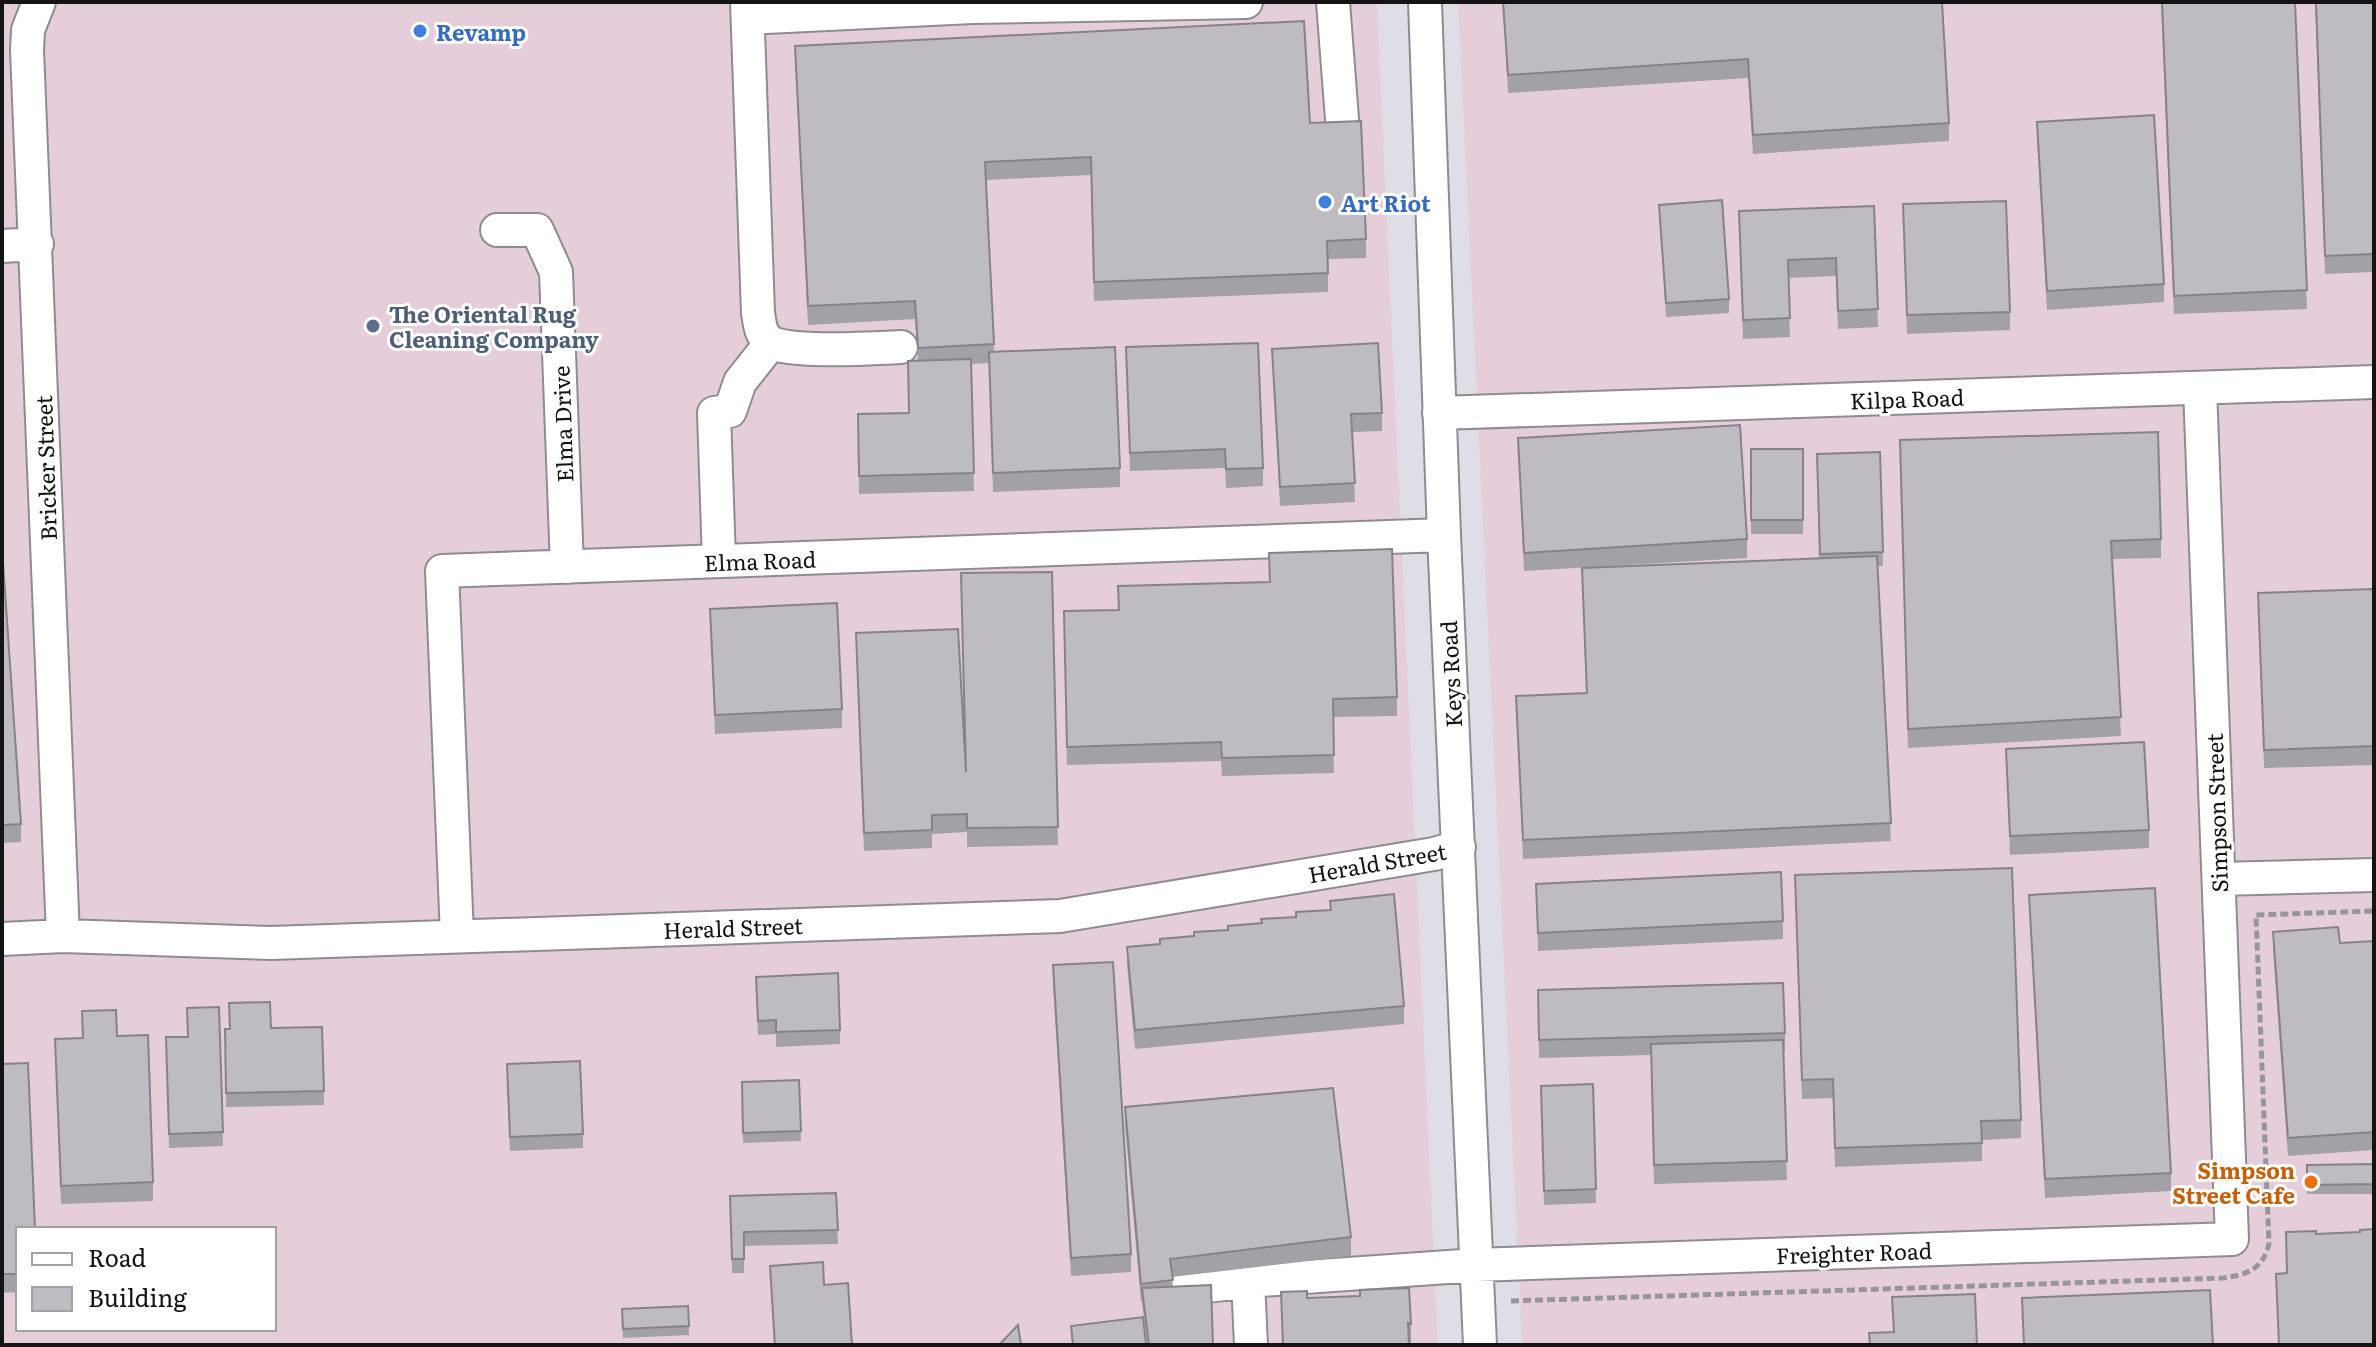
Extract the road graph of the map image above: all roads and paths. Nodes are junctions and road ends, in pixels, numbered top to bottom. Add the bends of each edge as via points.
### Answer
1 (39, 2) edge
2 (1246, 2) edge
3 (1333, 2) edge
4 (1425, 2) edge
5 (748, 10) edge
6 (1342, 119) edge
7 (497, 230) dead end
8 (37, 244) junction
9 (2, 246) edge
10 (771, 343) junction
11 (901, 347) dead end
12 (2374, 382) edge
13 (2200, 388) junction
14 (1439, 413) junction
15 (1444, 535) junction
16 (719, 561) junction
17 (567, 567) junction
18 (1459, 847) junction
19 (2374, 875) edge
20 (2219, 879) junction
21 (2374, 911) edge
22 (63, 936) junction
23 (457, 936) junction
24 (2, 939) edge
25 (2232, 1239) joint
26 (1476, 1265) junction
27 (1248, 1281) junction
28 (1183, 1289) edge
29 (1511, 1301) dead end
30 (1251, 1345) edge
31 (1480, 1345) edge

1 - 8 street, Bricker Street via 27,50
2 - 5 street
3 - 6 street
4 - 14 street, Keys Road
5 - 10 street via 758,313 761,331
7 - 17 street, Elma Drive via 537,230 556,272
8 - 9 street
8 - 22 street, Bricker Street
10 - 11 street via 793,348
10 - 16 street via 740,382 730,411 714,413
12 - 13 street, Kilpa Road
13 - 14 street, Kilpa Road
13 - 20 street, Simpson Street
14 - 15 street, Keys Road
15 - 16 street, Elma Road
15 - 18 street, Keys Road
16 - 17 street, Elma Road
17 - 23 street, Elma Road via 442,571
18 - 23 street, Herald Street via 1060,916
18 - 26 street, Keys Road
19 - 20 street
20 - 25 street, Simpson Street
21 - 29 path via 2256,915 2270,1223 2267,1255 2244,1275
22 - 23 street, Herald Street via 271,943
22 - 24 street, Herald Street
25 - 26 street, Freighter Road
26 - 27 street, Freighter Road
26 - 31 street, Keys Road
27 - 28 street, Freighter Road
27 - 30 street

